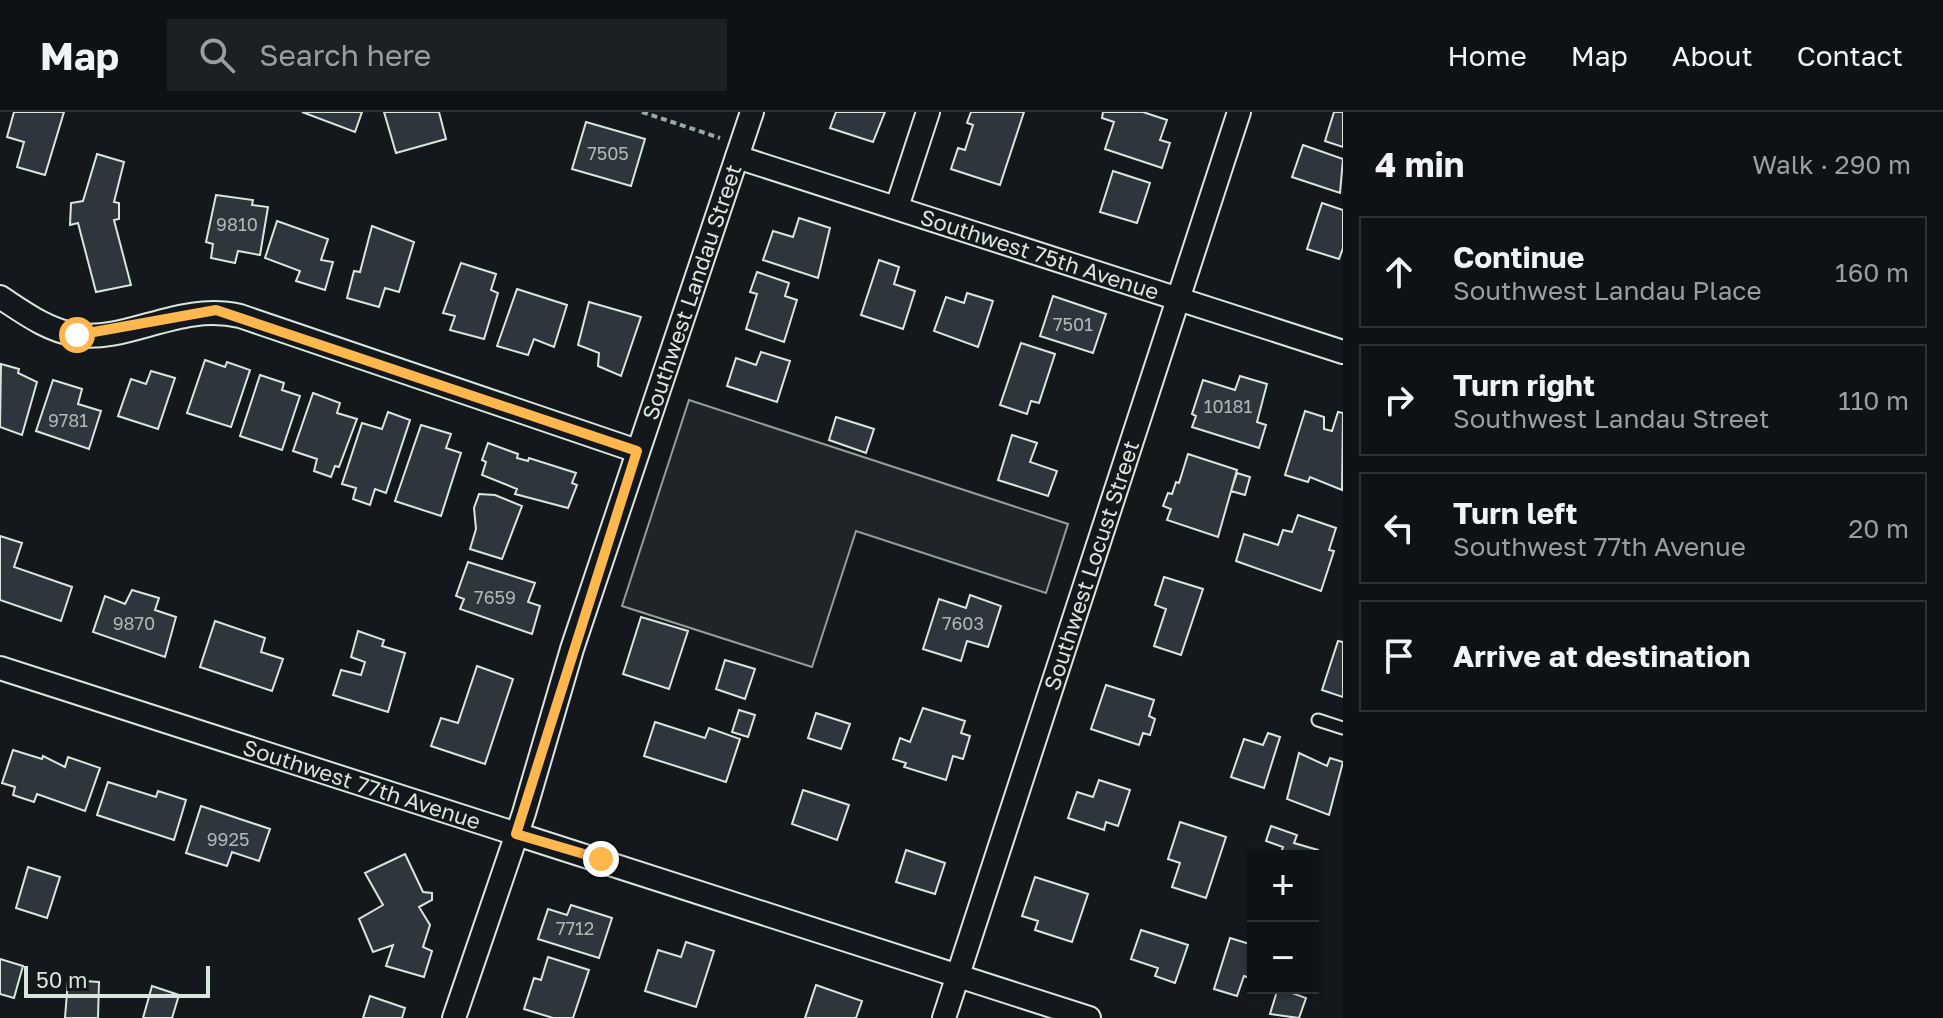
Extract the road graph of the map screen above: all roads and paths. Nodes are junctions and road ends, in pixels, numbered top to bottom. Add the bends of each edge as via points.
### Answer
1 (642, 112) edge
2 (752, 112) edge
3 (928, 112) edge
4 (1239, 112) edge
5 (739, 151) junction
6 (897, 207) junction
7 (0, 297) edge
8 (1178, 299) junction
9 (1343, 352) edge
10 (637, 451) junction
11 (0, 668) edge
12 (1318, 720) dead end
13 (1343, 728) edge
14 (516, 834) junction
15 (959, 975) junction
16 (454, 1018) edge
17 (944, 1018) edge
18 (1089, 1018) edge

1 - 5 path
2 - 5 street, Southwest Landau Street
3 - 6 street
4 - 8 street, Southwest Locust Street
5 - 6 street, Southwest 75th Avenue
5 - 10 street, Southwest Landau Street
6 - 8 street, Southwest 75th Avenue
7 - 10 street via 33,319 77,335 206,311 240,316
8 - 9 street, Southwest 75th Avenue
8 - 15 street, Southwest Locust Street
10 - 14 street, Southwest Landau Street
11 - 14 street, Southwest 77th Avenue
12 - 13 lane
14 - 15 street, Southwest 77th Avenue
14 - 16 street, Southwest Landau Street
15 - 17 street, Southwest Locust Street
15 - 18 street, Southwest 77th Avenue

